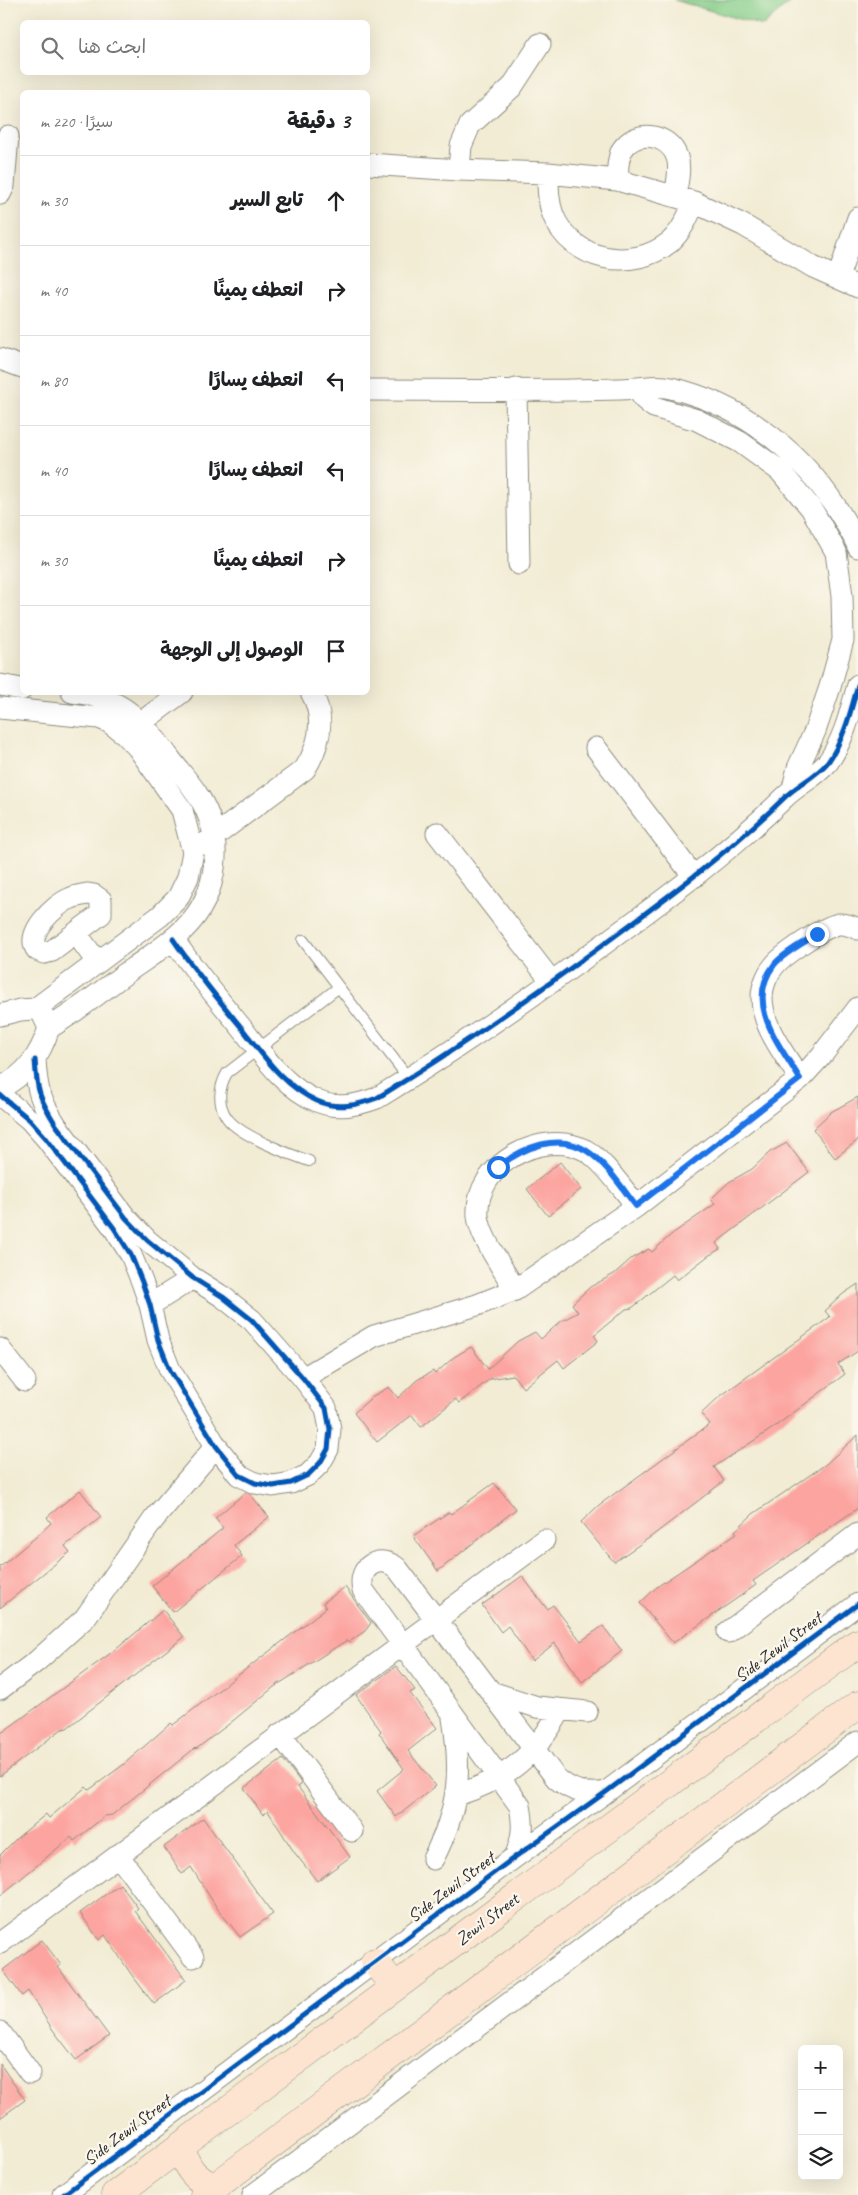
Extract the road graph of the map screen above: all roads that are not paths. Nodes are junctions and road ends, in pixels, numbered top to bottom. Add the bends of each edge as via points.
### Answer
1 (540, 44) dead end
2 (10, 136) edge
3 (370, 164) edge
4 (459, 170) junction
5 (548, 173) junction
6 (617, 180) junction
7 (0, 194) edge
8 (685, 199) junction
9 (858, 218) edge
10 (838, 278) junction
11 (858, 287) edge
12 (0, 359) edge
13 (20, 366) edge
14 (637, 388) junction
15 (516, 389) junction
16 (370, 390) edge
17 (858, 546) edge
18 (836, 552) junction
19 (519, 564) dead end
20 (858, 684) edge
21 (0, 685) edge
22 (20, 689) edge
23 (86, 695) edge
24 (178, 695) edge
25 (312, 695) edge
26 (0, 708) edge
27 (142, 722) junction
28 (125, 734) junction
29 (596, 748) dead end
30 (794, 788) junction
31 (437, 833) dead end
32 (213, 837) junction
33 (193, 852) junction
34 (694, 877) junction
35 (858, 929) edge
36 (76, 933) dead end
37 (173, 939) junction
38 (303, 940) dead end
39 (97, 962) junction
40 (552, 982) junction
41 (339, 987) junction
42 (858, 1008) edge
43 (35, 1009) junction
44 (0, 1015) edge
45 (49, 1028) junction
46 (259, 1049) junction
47 (35, 1060) junction
48 (409, 1079) junction
49 (800, 1079) junction
50 (0, 1088) edge
51 (0, 1095) edge
52 (309, 1161) dead end
53 (636, 1206) junction
54 (193, 1278) junction
55 (516, 1290) junction
56 (150, 1305) junction
57 (0, 1349) edge
58 (303, 1378) junction
59 (25, 1381) dead end
60 (216, 1446) junction
61 (858, 1534) edge
62 (544, 1540) dead end
63 (858, 1604) edge
64 (436, 1619) junction
65 (728, 1632) dead end
66 (858, 1643) edge
67 (402, 1644) junction
68 (0, 1689) edge
69 (491, 1692) junction
70 (858, 1706) edge
71 (560, 1711) junction
72 (452, 1712) junction
73 (587, 1712) dead end
74 (280, 1734) junction
75 (858, 1742) edge
76 (535, 1749) junction
77 (500, 1778) junction
78 (606, 1792) junction
79 (457, 1795) junction
80 (352, 1831) dead end
81 (118, 1855) junction
82 (516, 1857) junction
83 (433, 1859) dead end
84 (0, 1942) edge
85 (193, 1957) dead end
86 (375, 1962) junction
87 (395, 1987) junction
88 (0, 2032) edge
89 (30, 2073) dead end
90 (180, 2146) junction
91 (221, 2189) edge
92 (63, 2195) edge
93 (116, 2195) edge
94 (253, 2195) edge

1 - 4 street via 512,88 470,125 461,146
2 - 7 street via 4,186
3 - 4 street
4 - 5 street
5 - 6 street
5 - 8 street via 548,197 564,233 596,256 616,260 636,259 671,241 684,226
6 - 8 street
6 - 8 street via 618,158 622,149 638,137 658,137 667,142 678,159
8 - 10 street via 743,225
9 - 10 street
10 - 11 street
12 - 13 street
14 - 15 street
14 - 17 street via 669,387 714,402 784,445 812,473
14 - 18 street via 654,407 697,420 747,446 780,472 811,508
15 - 16 street
15 - 19 street
17 - 18 street
18 - 30 street via 843,640
20 - 30 street via 839,743 828,762
21 - 22 street
23 - 27 street via 110,700
24 - 27 street
25 - 32 street via 320,736 305,769
26 - 28 street via 93,717 109,722
27 - 28 street
27 - 32 street via 199,797
28 - 33 street via 182,810
29 - 34 street
30 - 34 street
31 - 40 street
32 - 33 street
32 - 37 street via 213,882 204,904
33 - 39 street via 188,877 178,898 160,916
34 - 40 street
35 - 49 street via 839,923 827,926 774,964 766,978 762,1011
36 - 39 street
37 - 45 street
37 - 46 street
38 - 41 lane
39 - 43 street
40 - 48 street
41 - 46 lane
41 - 48 lane
42 - 49 street
43 - 44 street
43 - 45 street via 47,1020
45 - 47 street
46 - 48 street via 283,1078 301,1093 319,1102 338,1106 358,1105 377,1098
46 - 52 lane via 227,1074 220,1094 222,1107 227,1118 262,1142
47 - 50 street via 24,1073
47 - 54 street via 38,1091 56,1125 126,1218
49 - 53 street
51 - 56 street via 41,1132 114,1228 131,1255
53 - 55 street
53 - 55 street via 587,1151 570,1144 551,1143 514,1155 498,1167 486,1183 478,1201 478,1216 482,1231
54 - 56 street
54 - 58 street via 252,1320
55 - 58 street via 374,1336
56 - 60 street via 158,1340 170,1370
57 - 59 street
58 - 60 street via 326,1408 330,1429 328,1449 308,1475 292,1483 273,1486 255,1483 239,1475
60 - 68 street via 154,1519 85,1618
61 - 65 street
62 - 64 street
63 - 78 street, Side Zewil Street
64 - 67 street
64 - 67 street via 392,1564 380,1561 368,1566 362,1577 362,1590
64 - 69 street
66 - 87 main road, Zewil Street
67 - 72 street
67 - 74 street
69 - 71 street
69 - 76 street
70 - 91 main road
71 - 73 street
71 - 76 street
72 - 77 street
72 - 79 street via 459,1754
74 - 80 street
74 - 81 street
75 - 94 street
76 - 77 street
76 - 78 street via 564,1785 584,1793
77 - 79 street
77 - 82 street via 520,1806 522,1840
78 - 82 street, Side Zewil Street
79 - 83 street via 452,1818
81 - 84 street
81 - 85 street
82 - 86 street, Side Zewil Street
86 - 87 main road
86 - 92 street, Side Zewil Street
87 - 90 main road, Zewil Street
88 - 89 street
90 - 91 main road via 191,2172 206,2184
90 - 93 main road, Zewil Street

